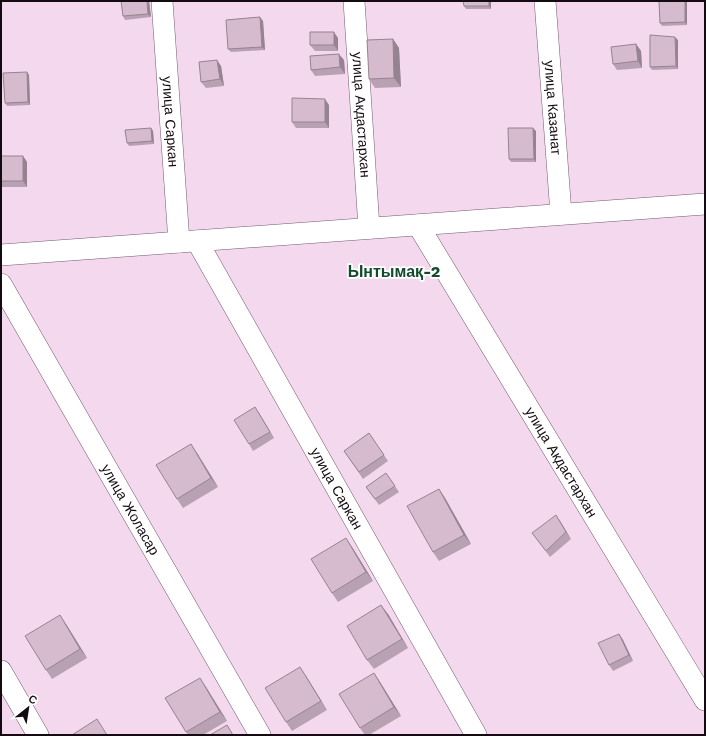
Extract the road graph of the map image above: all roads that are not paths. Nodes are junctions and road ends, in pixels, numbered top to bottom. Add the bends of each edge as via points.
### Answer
1 (162, 1) edge
2 (354, 1) edge
3 (545, 1) edge
4 (705, 204) edge
5 (561, 214) junction
6 (418, 225) junction
7 (369, 228) junction
8 (188, 242) junction
9 (1, 255) edge
10 (1, 284) edge
11 (1, 671) edge
12 (705, 700) edge
13 (38, 735) edge
14 (260, 735) edge
15 (476, 735) edge

1 - 8 street, улица Саркан
2 - 7 street, улица Акдастархан
3 - 5 street, улица Казанат
4 - 5 street
5 - 6 street
6 - 7 street
6 - 12 street, улица Акдастархан
7 - 8 street
8 - 9 street
8 - 15 street, улица Саркан
10 - 14 street, улица Жоласар
11 - 13 street

